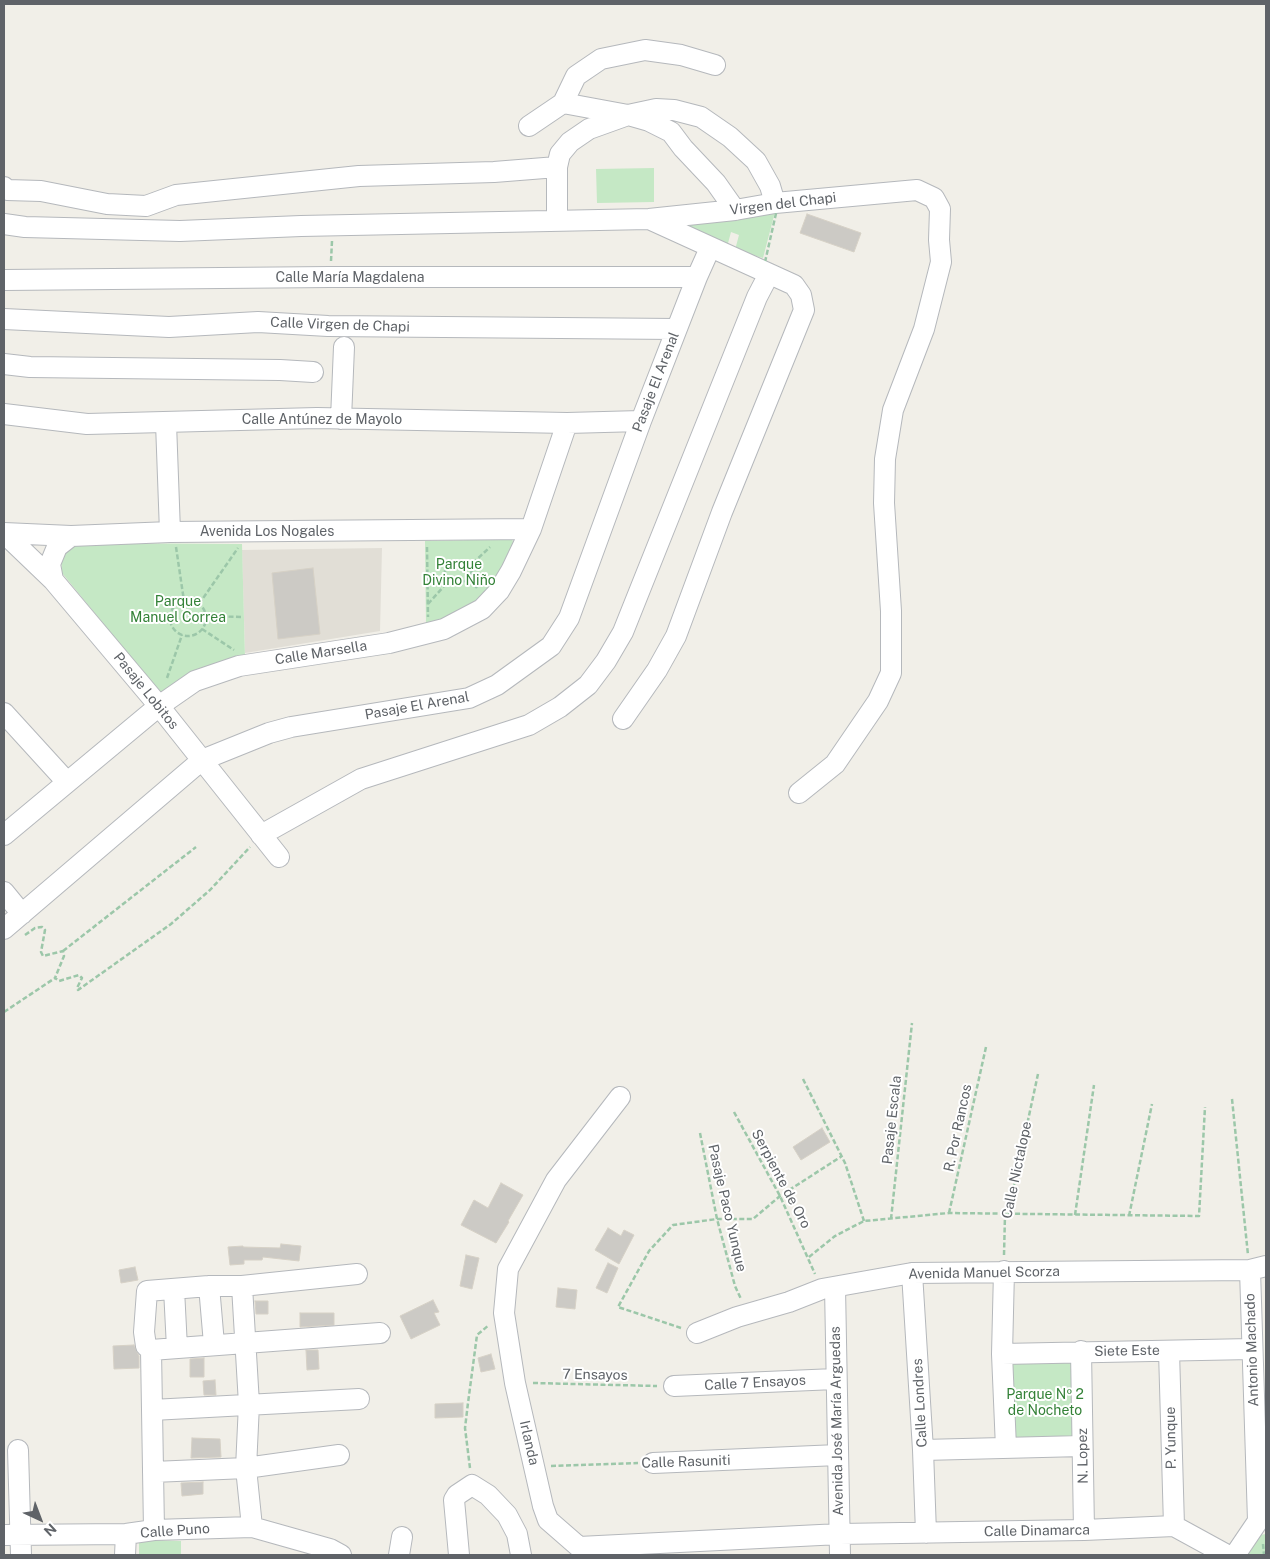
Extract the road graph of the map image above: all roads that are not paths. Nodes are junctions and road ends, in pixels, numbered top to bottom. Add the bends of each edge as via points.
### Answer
1 (715, 65) dead end
2 (563, 103) junction
3 (628, 115) junction
4 (529, 126) dead end
5 (557, 167) junction
6 (4, 187) edge
7 (776, 206) junction
8 (735, 210) junction
9 (649, 219) junction
10 (557, 221) junction
11 (4, 224) edge
12 (710, 248) junction
13 (769, 274) junction
14 (697, 277) junction
15 (4, 280) edge
16 (4, 320) edge
17 (676, 329) junction
18 (344, 347) dead end
19 (4, 364) edge
20 (314, 372) dead end
21 (4, 414) edge
22 (341, 419) junction
23 (641, 421) junction
24 (166, 423) junction
25 (567, 423) junction
26 (531, 529) junction
27 (4, 534) edge
28 (71, 536) junction
29 (172, 539) junction
30 (53, 580) junction
31 (159, 706) junction
32 (4, 713) edge
33 (623, 719) dead end
34 (202, 760) junction
35 (66, 781) junction
36 (799, 793) dead end
37 (4, 835) edge
38 (261, 835) junction
39 (279, 857) dead end
40 (4, 892) edge
41 (22, 914) junction
42 (4, 929) edge
43 (620, 1097) dead end
44 (1258, 1268) edge
45 (1004, 1272) junction
46 (912, 1273) junction
47 (357, 1274) dead end
48 (209, 1286) junction
49 (242, 1286) junction
50 (835, 1287) junction
51 (174, 1289) junction
52 (1258, 1301) edge
53 (380, 1333) dead end
54 (697, 1333) road end
55 (245, 1343) junction
56 (214, 1344) junction
57 (177, 1348) junction
58 (1251, 1349) junction
59 (151, 1350) junction
60 (1081, 1351) junction
61 (1169, 1351) junction
62 (1002, 1354) junction
63 (836, 1379) junction
64 (674, 1386) road end
65 (359, 1398) dead end
66 (249, 1404) junction
67 (152, 1410) junction
68 (1082, 1446) junction
69 (1006, 1448) junction
70 (18, 1450) dead end
71 (923, 1450) junction
72 (339, 1455) dead end
73 (838, 1455) junction
74 (653, 1463) road end
75 (246, 1468) junction
76 (153, 1472) junction
77 (1262, 1524) edge
78 (1174, 1526) junction
79 (252, 1527) junction
80 (154, 1530) junction
81 (1084, 1530) junction
82 (926, 1533) junction
83 (126, 1534) junction
84 (840, 1534) junction
85 (12, 1535) edge
86 (751, 1547) edge
87 (21, 1555) edge
88 (125, 1555) edge
89 (341, 1555) edge
90 (458, 1555) edge
91 (521, 1555) edge
92 (840, 1555) edge
93 (1227, 1555) edge
94 (1235, 1555) edge

1 - 2 street via 682,54 645,50 601,59 576,76
2 - 3 street
2 - 4 street
3 - 5 street via 589,129 570,142 560,154
3 - 7 street via 656,109 701,117 730,136 756,162 770,186
3 - 8 street via 671,132
5 - 6 street via 359,176 176,195 146,206 107,204
5 - 10 street
7 - 8 street, Virgen del Chapi
7 - 36 street, Virgen del Chapi via 918,190 934,198 940,209 941,262 924,329 893,410 885,459 891,673 878,702 835,764
8 - 9 street, Virgen del Chapi
9 - 10 street, Virgen del Chapi
9 - 12 street
10 - 11 street, Virgen del Chapi via 180,231
12 - 13 street
12 - 14 street, Pasaje El Arenal
13 - 33 street via 794,285 801,295 804,310 722,512 676,636
13 - 38 street via 623,632 588,685 529,726 361,779
14 - 15 street, Calle María Magdalena
14 - 17 street, Pasaje El Arenal
16 - 17 street, Calle Virgen de Chapi via 169,327 258,322 328,326
17 - 23 street, Pasaje El Arenal
18 - 22 street
19 - 20 street
21 - 24 street, Calle Antúnez de Mayolo via 87,424
22 - 24 street, Calle Antúnez de Mayolo
22 - 25 street, Calle Antúnez de Mayolo
23 - 25 street, Calle Antúnez de Mayolo
23 - 34 street, Pasaje El Arenal via 569,618 551,646 497,686 470,698 291,727
24 - 29 street
25 - 26 street, Calle Marsella
26 - 29 street, Avenida Los Nogales via 250,532
26 - 31 street, Calle Marsella via 499,592 482,609 444,629 389,643 240,666 195,681
27 - 28 street, Avenida Los Nogales
27 - 30 street, Pasaje Lobitos
28 - 29 street, Avenida Los Nogales
28 - 30 street via 56,547 50,564
30 - 31 street, Pasaje Lobitos
31 - 34 street, Pasaje Lobitos
31 - 35 street, Calle Marsella
32 - 35 street
34 - 38 street, Pasaje Lobitos
34 - 41 street, Pasaje El Arenal
35 - 37 street, Calle Marsella
38 - 39 street, Pasaje Lobitos
40 - 41 street
41 - 42 street, Pasaje El Arenal
43 - 86 street, Irlanda via 556,1180 508,1269 504,1313 515,1383 543,1506 548,1520 579,1547
44 - 45 street, Avenida Manuel Scorza
44 - 52 street, Antonio Machado
45 - 46 street, Avenida Manuel Scorza
45 - 62 street
46 - 50 street, Avenida Manuel Scorza
46 - 71 street, Calle Londres
47 - 49 street
48 - 49 street
48 - 51 street
48 - 56 street
49 - 55 street
50 - 54 street, Avenida Manuel Scorza
50 - 63 street, Avenida José María Arguedas
51 - 57 street
51 - 59 street via 147,1291 144,1332 146,1346
52 - 58 street, Antonio Machado
53 - 55 street
55 - 56 street
55 - 66 street
56 - 57 street
57 - 59 street
58 - 61 street, Siete Este
58 - 77 street, Antonio Machado
59 - 67 street
60 - 61 street, Siete Este
60 - 62 street, Siete Este
60 - 68 street, N. Lopez
61 - 78 street, P. Yunque
62 - 69 street
63 - 64 street, Calle 7 Ensayos
63 - 73 street, Avenida José María Arguedas
65 - 66 street
66 - 67 street
66 - 75 street
67 - 76 street
68 - 69 street
68 - 81 street, N. Lopez
69 - 71 street
70 - 85 street
71 - 82 street, Calle Londres
72 - 75 street
73 - 74 street, Calle Rasuniti
73 - 84 street, Avenida José María Arguedas
75 - 76 street
75 - 79 street
76 - 80 street
77 - 94 street
78 - 81 street, Calle Dinamarca
78 - 93 street
79 - 80 street, Calle Puno
79 - 89 street, Calle Puno
80 - 83 street, Calle Puno
81 - 82 street, Calle Dinamarca
82 - 84 street, Calle Dinamarca
83 - 85 street, Calle Puno
83 - 88 street
84 - 86 street, Irlanda
84 - 92 street, Avenida José María Arguedas
85 - 87 street
90 - 91 street via 454,1500 472,1485 488,1495 507,1515

